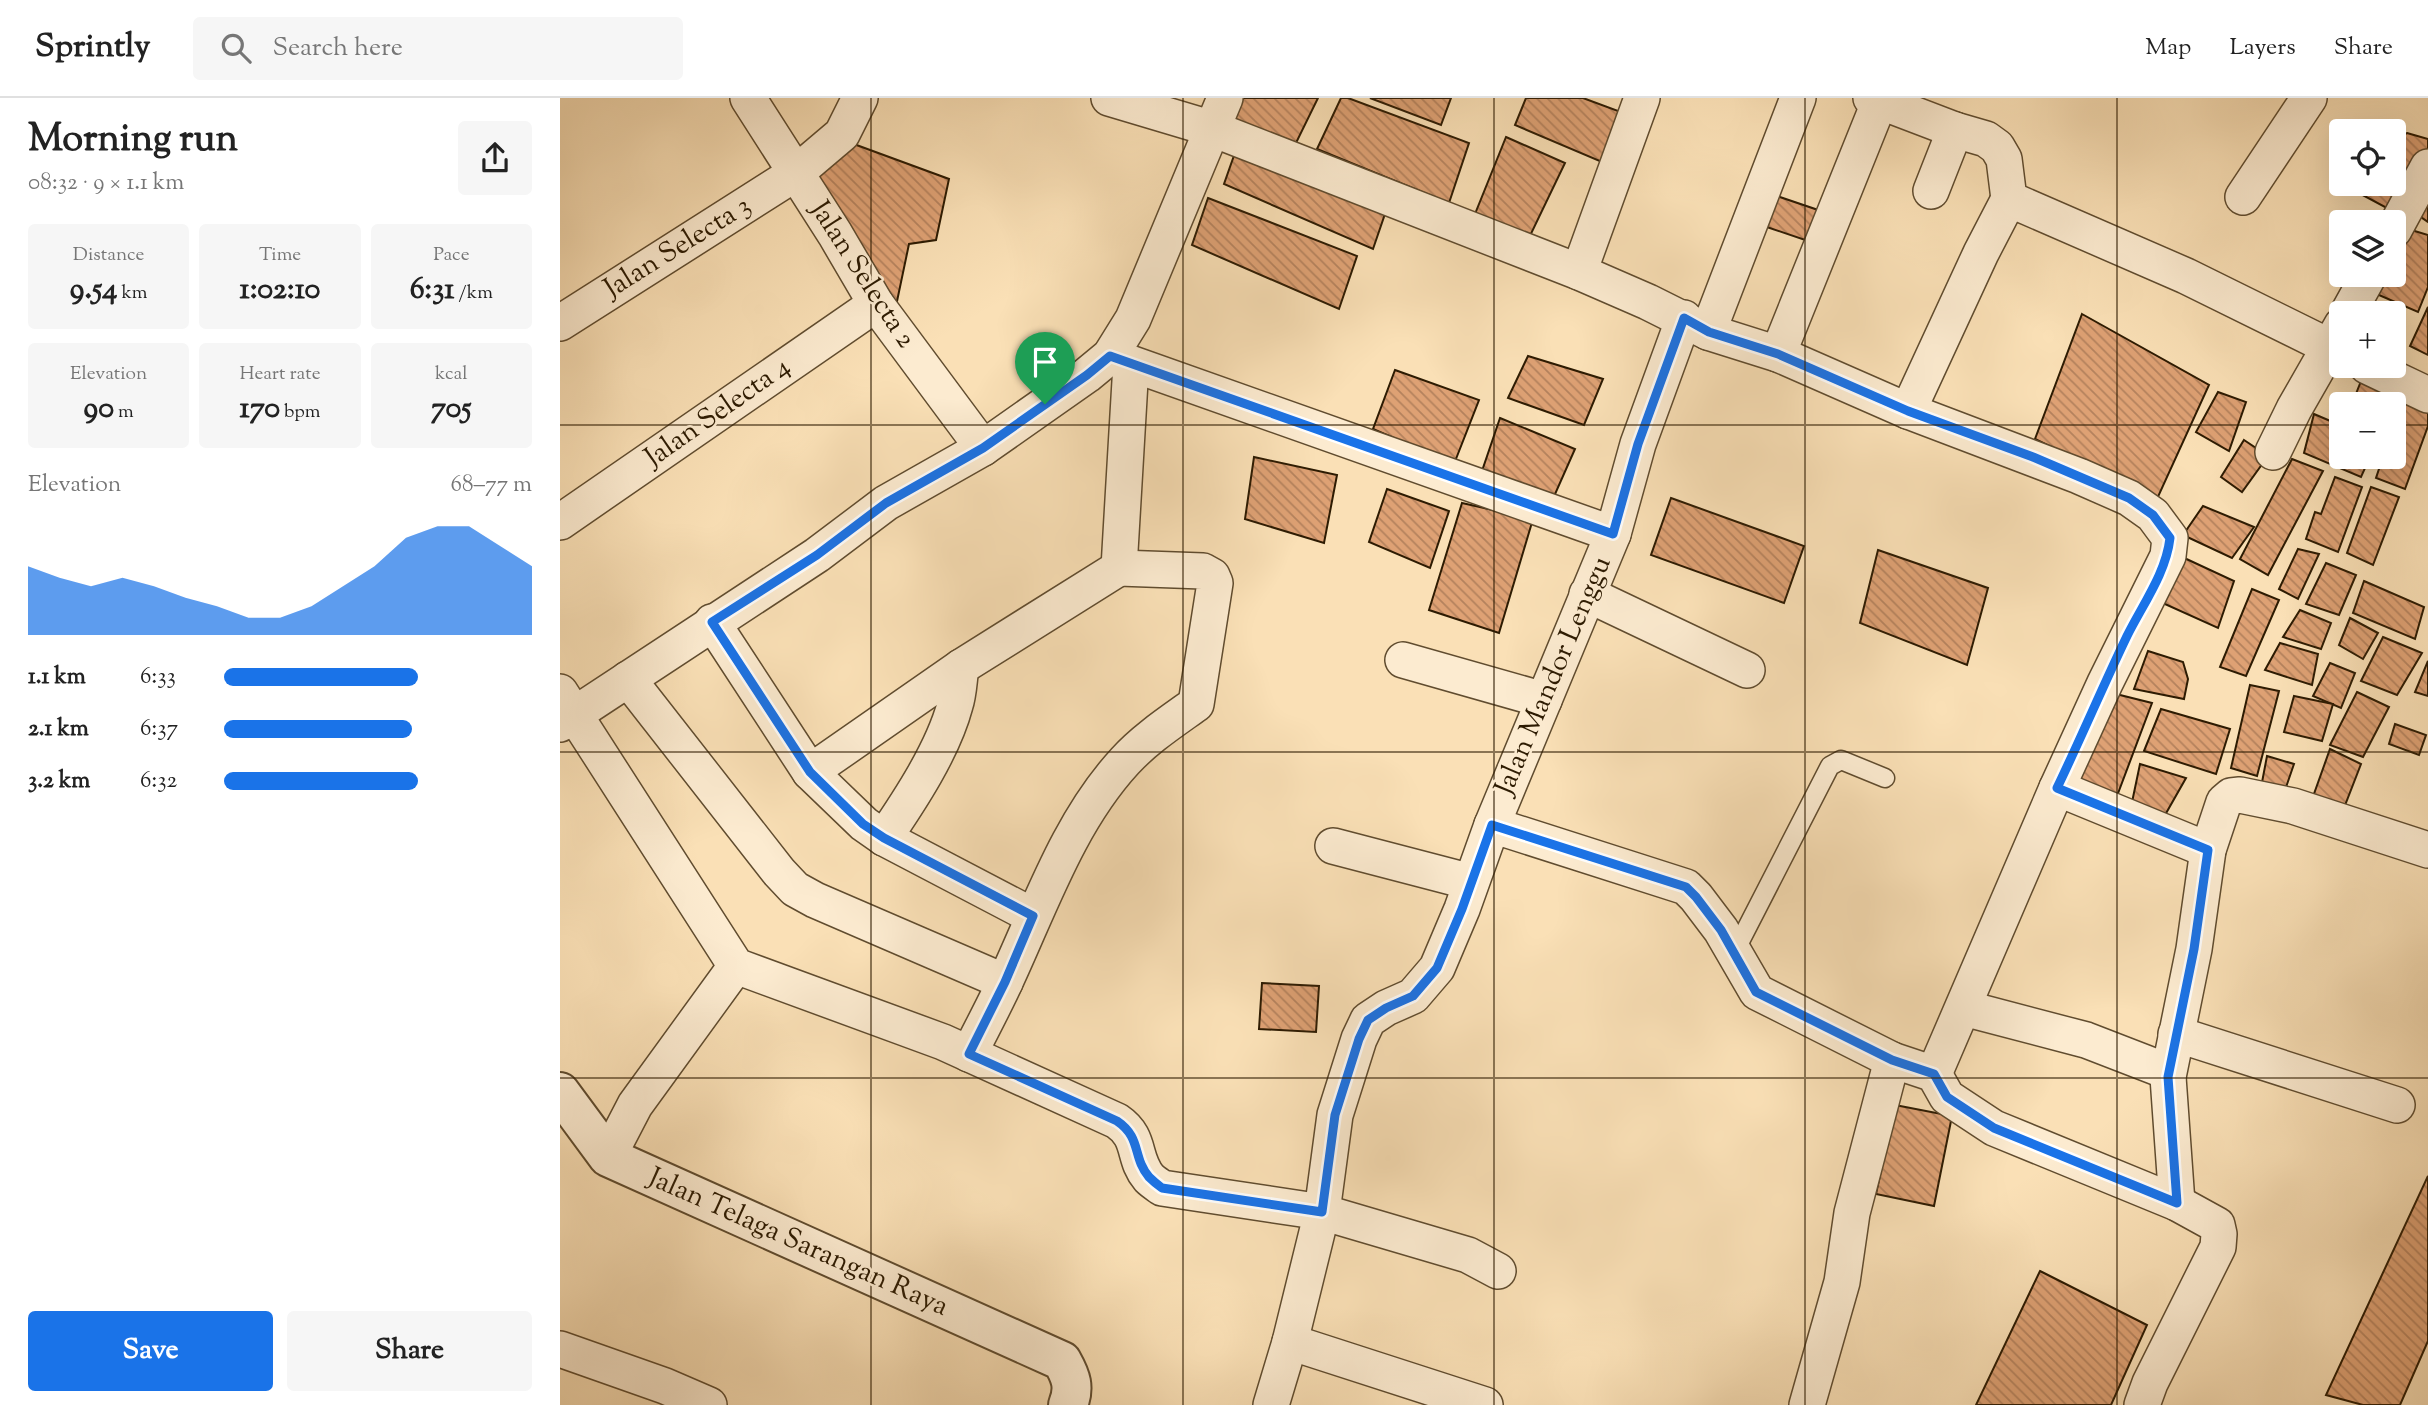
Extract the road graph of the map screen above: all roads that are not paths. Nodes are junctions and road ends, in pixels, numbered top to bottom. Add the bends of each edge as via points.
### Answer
1 (748, 98) edge
2 (860, 98) edge
3 (1109, 98) edge
4 (1642, 98) edge
5 (1798, 98) edge
6 (2309, 98) edge
7 (1877, 99) edge
8 (1219, 113) edge
9 (1955, 130) junction
10 (2428, 167) edge
11 (796, 173) junction
12 (1931, 191) dead end
13 (2009, 198) junction
14 (2243, 198) dead end
15 (2405, 210) edge
16 (1579, 272) junction
17 (876, 304) junction
18 (560, 323) edge
19 (1696, 325) junction
20 (2329, 338) edge
21 (1778, 354) junction
22 (2329, 354) edge
23 (1120, 360) junction
24 (2392, 378) edge
25 (2428, 395) edge
26 (1908, 411) junction
27 (983, 448) junction
28 (2273, 452) dead end
29 (560, 522) edge
30 (1613, 534) junction
31 (1119, 568) junction
32 (1587, 594) junction
33 (712, 622) junction
34 (1403, 660) dead end
35 (961, 667) junction
36 (1747, 670) dead end
37 (628, 679) junction
38 (1544, 700) junction
39 (565, 710) edge
40 (810, 772) junction
41 (1885, 778) dead end
42 (2057, 788) junction
43 (1492, 825) junction
44 (884, 838) junction
45 (1333, 846) dead end
46 (2208, 850) junction
47 (2428, 850) edge
48 (1471, 882) junction
49 (1033, 916) junction
50 (1734, 953) junction
51 (736, 966) junction
52 (1005, 982) junction
53 (1964, 1008) junction
54 (2176, 1034) junction
55 (969, 1054) junction
56 (1892, 1060) junction
57 (1934, 1074) junction
58 (2168, 1077) junction
59 (560, 1092) edge
60 (2397, 1105) dead end
61 (608, 1157) junction
62 (2177, 1203) junction
63 (1322, 1212) junction
64 (1498, 1271) dead end
65 (1290, 1342) junction
66 (560, 1349) edge
67 (661, 1396) edge
68 (709, 1405) edge
69 (1068, 1405) edge
70 (1271, 1405) edge
71 (1485, 1405) edge
72 (1807, 1405) edge
73 (2142, 1405) edge

1 - 11 street, Jalan Selecta 2
2 - 11 street, Jalan Selecta 3 via 842,134
3 - 8 street
4 - 16 street
5 - 19 street, Jalan Mandor Lenggu
6 - 14 street
7 - 9 street
7 - 21 street
8 - 16 street
8 - 23 street
9 - 12 street
9 - 13 street via 1997,147 2006,165
10 - 15 street
11 - 17 street, Jalan Selecta 2
11 - 18 street, Jalan Selecta 3
13 - 20 street
13 - 26 street
16 - 19 street
17 - 27 street, Jalan Selecta 2
17 - 29 street, Jalan Selecta 4
19 - 21 street
19 - 30 street, Jalan Mandor Lenggu via 1638,444
21 - 26 street
22 - 28 street
23 - 27 street via 1087,375
23 - 30 street
23 - 31 street
24 - 25 street
26 - 42 street via 2129,498 2153,515 2170,538 2168,556
27 - 33 street via 886,503 817,555
30 - 32 street, Jalan Mandor Lenggu
31 - 35 street
31 - 49 street via 1203,571 1216,583 1196,704 1152,735 1089,805
32 - 36 street
32 - 38 street, Jalan Mandor Lenggu
33 - 37 street
33 - 40 street
34 - 38 street
35 - 40 street
35 - 44 street via 956,704 939,746
37 - 39 street
37 - 52 street via 795,889
38 - 43 street, Jalan Mandor Lenggu
39 - 51 street
40 - 44 street via 863,824
41 - 50 lane via 1842,760 1830,766
42 - 46 street
42 - 53 street
43 - 48 street, Jalan Mandor Lenggu
43 - 50 street via 1686,887
44 - 49 street
45 - 48 street
46 - 47 street via 2224,802 2240,795 2292,806
46 - 54 street
48 - 63 street, Jalan Mandor Lenggu via 1437,968 1413,996 1368,1020 1359,1039 1335,1115
49 - 52 street
50 - 56 street via 1756,992
51 - 55 street
51 - 61 street via 635,1105
52 - 55 street
53 - 57 street
53 - 58 street via 2086,1040 2161,1069
54 - 58 street
54 - 60 street
55 - 63 street via 1129,1129 1142,1165 1162,1188
56 - 57 street
56 - 72 street via 1852,1213 1842,1282
57 - 62 street via 1947,1097 1994,1128
58 - 62 street
59 - 61 street, Jalan Telaga Sarangan Raya
61 - 69 street, Jalan Telaga Sarangan Raya via 1062,1361 1071,1377
62 - 73 street via 2217,1225 2218,1247
63 - 64 street via 1468,1255
63 - 65 street, Jalan Mandor Lenggu
65 - 70 street, Jalan Mandor Lenggu
65 - 71 street
66 - 67 street
67 - 68 street

